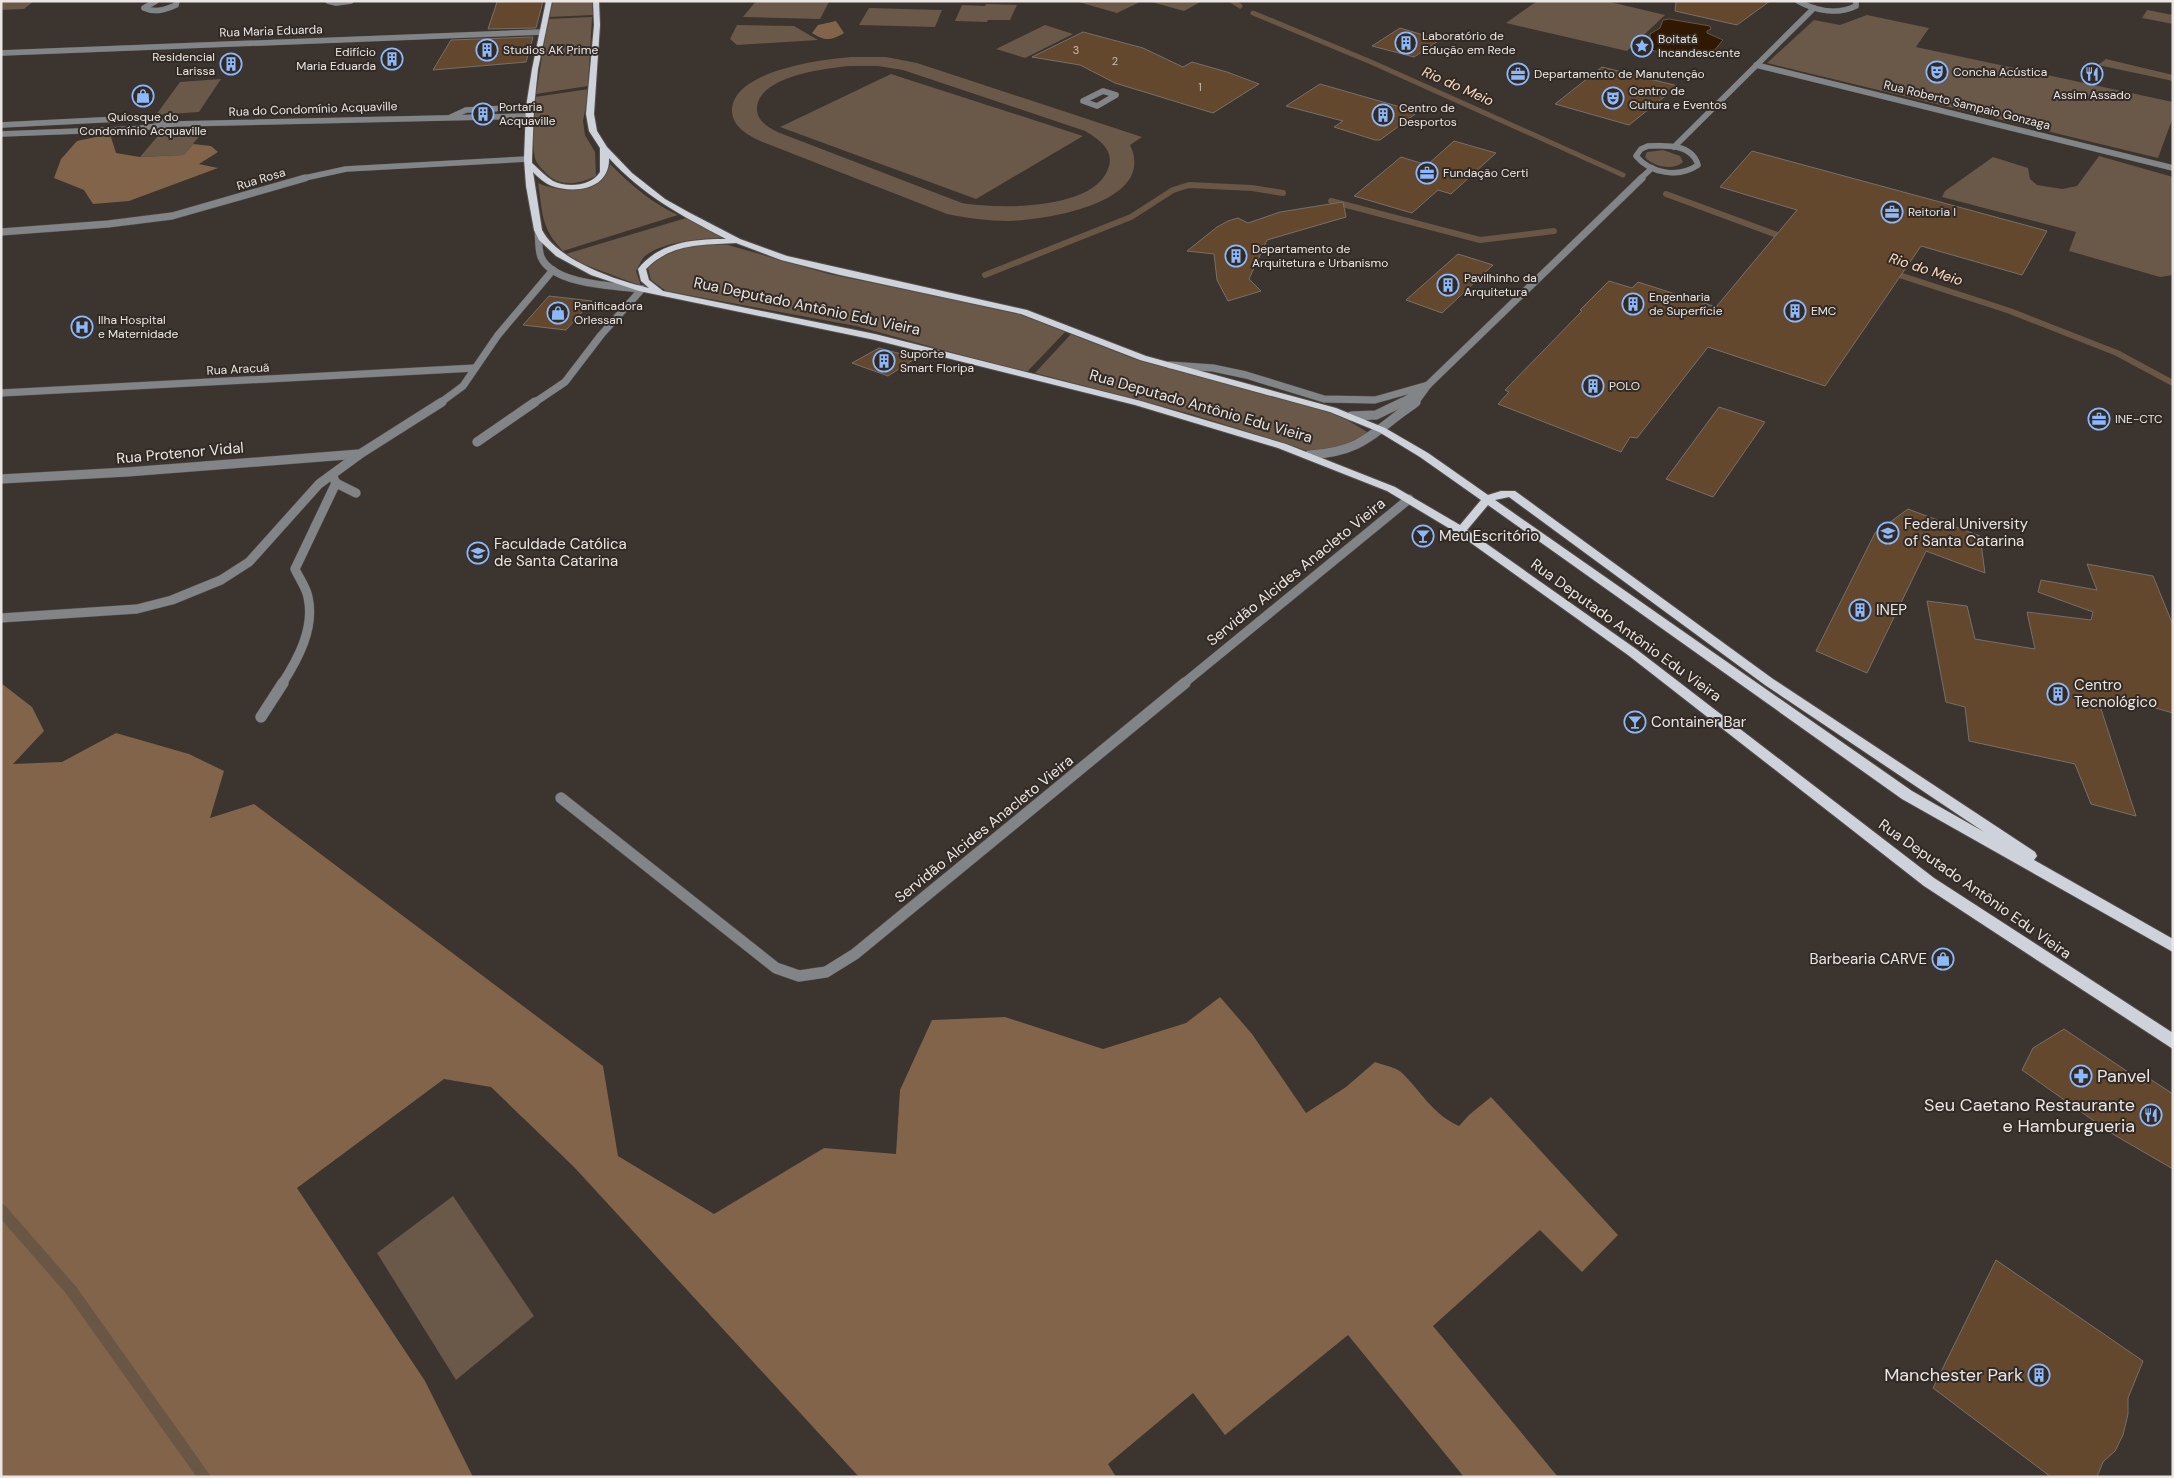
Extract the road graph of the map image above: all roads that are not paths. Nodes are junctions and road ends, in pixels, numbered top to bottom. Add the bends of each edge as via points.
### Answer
1 (156, 1) edge
2 (176, 1) edge
3 (328, 1) edge
4 (351, 1) edge
5 (549, 1) edge
6 (596, 1) edge
7 (1798, 1) edge
8 (1856, 1) edge
9 (1814, 8) junction
10 (542, 32) junction
11 (1, 53) edge
12 (1756, 65) junction
13 (1116, 95) joint
14 (529, 112) junction
15 (452, 117) junction
16 (174, 124) junction
17 (1, 125) edge
18 (1, 134) edge
19 (1674, 147) junction
20 (604, 148) junction
21 (529, 161) junction
22 (1652, 168) junction
23 (2173, 168) edge
24 (538, 230) junction
25 (1, 232) edge
26 (737, 240) junction
27 (553, 270) junction
28 (642, 289) junction
29 (664, 294) junction
30 (1167, 365) junction
31 (475, 368) junction
32 (1428, 385) junction
33 (1, 393) edge
34 (1351, 416) junction
35 (1382, 430) junction
36 (477, 442) dead end
37 (360, 454) junction
38 (1309, 456) junction
39 (1, 479) edge
40 (334, 479) junction
41 (356, 492) dead end
42 (1409, 499) junction
43 (1486, 499) junction
44 (1461, 530) junction
45 (1, 618) edge
46 (261, 717) dead end
47 (561, 798) dead end
48 (2106, 908) junction
49 (2173, 946) edge
50 (2173, 1042) edge

1 - 2 street via 144,8 148,11 164,10 176,5
3 - 4 street
5 - 10 main road, Rua Deputado Antônio Edu Vieira
6 - 20 main road via 590,114 593,131
7 - 9 street
8 - 9 street via 1856,6 1845,11
9 - 12 street
10 - 11 street, Rua Maria Eduarda
10 - 14 main road, Rua Deputado Antônio Edu Vieira
12 - 19 street
12 - 23 street, Rua Roberto Sampaio Gonzaga
13 - 13 street via 1097,106 1083,102 1103,91
14 - 15 street, Rua do Condomínio Acquaville via 461,119
14 - 15 street, Rua do Condomínio Acquaville via 466,110
14 - 21 main road, Rua Deputado Antônio Edu Vieira
15 - 16 street, Rua do Condomínio Acquaville
16 - 17 street, Rua do Condomínio Acquaville via 148,119
16 - 18 street, Rua do Condomínio Acquaville via 133,129
19 - 22 street via 1648,146 1637,152 1639,160
19 - 22 street via 1693,155 1698,165 1686,172
20 - 21 main road via 604,171 600,178 584,185 566,187 553,184
20 - 26 main road via 629,175 662,200
21 - 24 main road, Rua Deputado Antônio Edu Vieira
21 - 25 street, Rua Rosa via 346,170 317,174 172,216
22 - 32 street
24 - 27 street via 542,259
24 - 28 main road, Rua Deputado Antônio Edu Vieira via 551,248 575,264
26 - 29 main road via 683,245 649,259 642,269 645,281
26 - 30 main road via 784,258 1024,312 1121,351
27 - 28 street via 582,280
27 - 31 street via 498,335
28 - 29 main road, Rua Deputado Antônio Edu Vieira
28 - 36 street via 565,382
29 - 38 main road, Rua Deputado Antônio Edu Vieira via 874,337 1138,403
30 - 32 street via 1213,368 1246,375 1324,399 1376,400
30 - 34 main road
31 - 33 street, Rua Aracuã
31 - 37 street via 452,396
32 - 34 street via 1399,405 1376,415
32 - 35 street via 1416,402 1396,415
34 - 35 main road
35 - 38 street via 1347,451
35 - 43 main road
37 - 39 street, Rua Protenor Vidal
37 - 40 street
38 - 42 main road, Rua Deputado Antônio Edu Vieira
40 - 41 street
40 - 45 street via 319,484 250,562 221,580 172,600 137,608
40 - 46 street via 294,569 308,597 310,626 297,658
42 - 44 main road, Rua Deputado Antônio Edu Vieira
42 - 47 street, Servidão Alcides Anacleto Vieira via 855,954 826,972 799,976 776,968
43 - 44 main road
43 - 48 main road via 1907,795
43 - 48 main road via 1512,493 1769,682
44 - 50 main road, Rua Deputado Antônio Edu Vieira via 1632,652 1929,882
48 - 49 main road

